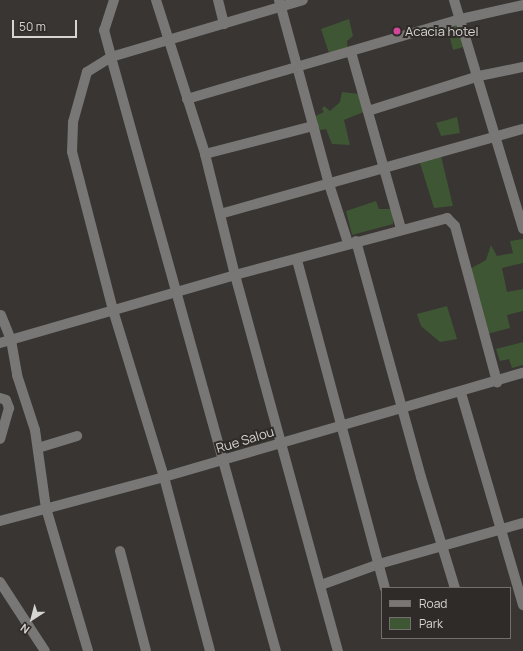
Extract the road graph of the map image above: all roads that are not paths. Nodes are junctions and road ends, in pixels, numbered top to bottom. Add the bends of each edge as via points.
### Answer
1 (114, 0) edge
2 (156, 0) edge
3 (218, 0) edge
4 (303, 0) edge
5 (454, 0) edge
6 (280, 4) edge
7 (523, 4) edge
8 (461, 19) junction
9 (224, 24) junction
10 (168, 40) junction
11 (351, 52) junction
12 (111, 57) junction
13 (523, 67) edge
14 (297, 68) junction
15 (479, 76) junction
16 (187, 99) junction
17 (368, 111) junction
18 (313, 126) junction
19 (523, 129) edge
20 (493, 136) junction
21 (205, 154) junction
22 (385, 168) junction
23 (329, 184) junction
24 (220, 214) junction
25 (401, 229) junction
26 (523, 229) edge
27 (352, 242) junction
28 (297, 260) junction
29 (235, 275) junction
30 (175, 292) junction
31 (113, 310) junction
32 (1, 315) edge
33 (11, 340) junction
34 (0, 343) edge
35 (523, 373) edge
36 (497, 382) junction
37 (461, 393) junction
38 (0, 398) edge
39 (404, 408) junction
40 (342, 426) junction
41 (77, 436) dead end
42 (0, 439) edge
43 (282, 442) junction
44 (38, 448) junction
45 (223, 460) junction
46 (164, 478) junction
47 (46, 508) junction
48 (0, 521) edge
49 (523, 523) edge
50 (499, 531) junction
51 (442, 548) junction
52 (120, 550) dead end
53 (379, 564) junction
54 (0, 582) edge
55 (321, 585) junction
56 (385, 587) edge
57 (455, 587) edge
58 (523, 606) edge
59 (44, 650) edge
60 (88, 651) edge
61 (146, 651) edge
62 (210, 651) edge
63 (276, 651) edge
64 (338, 651) edge

1 - 12 street via 104,30
2 - 10 street
3 - 9 street
4 - 6 street
5 - 8 street
6 - 9 street
6 - 14 street
7 - 8 street
8 - 11 street
8 - 15 street
9 - 10 street
10 - 12 street
10 - 16 street
11 - 14 street
11 - 17 street
12 - 30 street
12 - 31 street via 87,72 73,122 72,152
13 - 15 street
14 - 16 street
14 - 18 street
15 - 17 street
15 - 20 street
16 - 21 street
17 - 22 street
18 - 21 street
18 - 23 street
19 - 20 street
20 - 22 street
20 - 26 street
21 - 24 street
22 - 23 street
22 - 25 street
23 - 24 street
23 - 27 street
24 - 29 street
25 - 27 street
25 - 36 street via 442,218 454,222
27 - 28 street
27 - 39 street
28 - 29 street
28 - 40 street
29 - 30 street
29 - 43 street
30 - 31 street
30 - 45 street
31 - 33 street
31 - 46 street
32 - 33 street
33 - 34 street
33 - 44 street via 17,375
35 - 36 street, Rue Salou
36 - 37 street, Rue Salou
37 - 39 street, Rue Salou
37 - 50 street
38 - 42 street via 6,400 9,408
39 - 40 street, Rue Salou
39 - 51 street
40 - 43 street, Rue Salou
40 - 53 street
41 - 44 street
43 - 45 street, Rue Salou
43 - 55 street
44 - 47 street
45 - 46 street, Rue Salou
45 - 63 street
46 - 47 street, Rue Salou
46 - 62 street
47 - 48 street, Rue Salou
47 - 60 street
49 - 50 street
50 - 51 street
50 - 58 street
51 - 53 street
51 - 57 street
52 - 61 street
53 - 55 street
53 - 56 street
54 - 59 street
55 - 64 street

